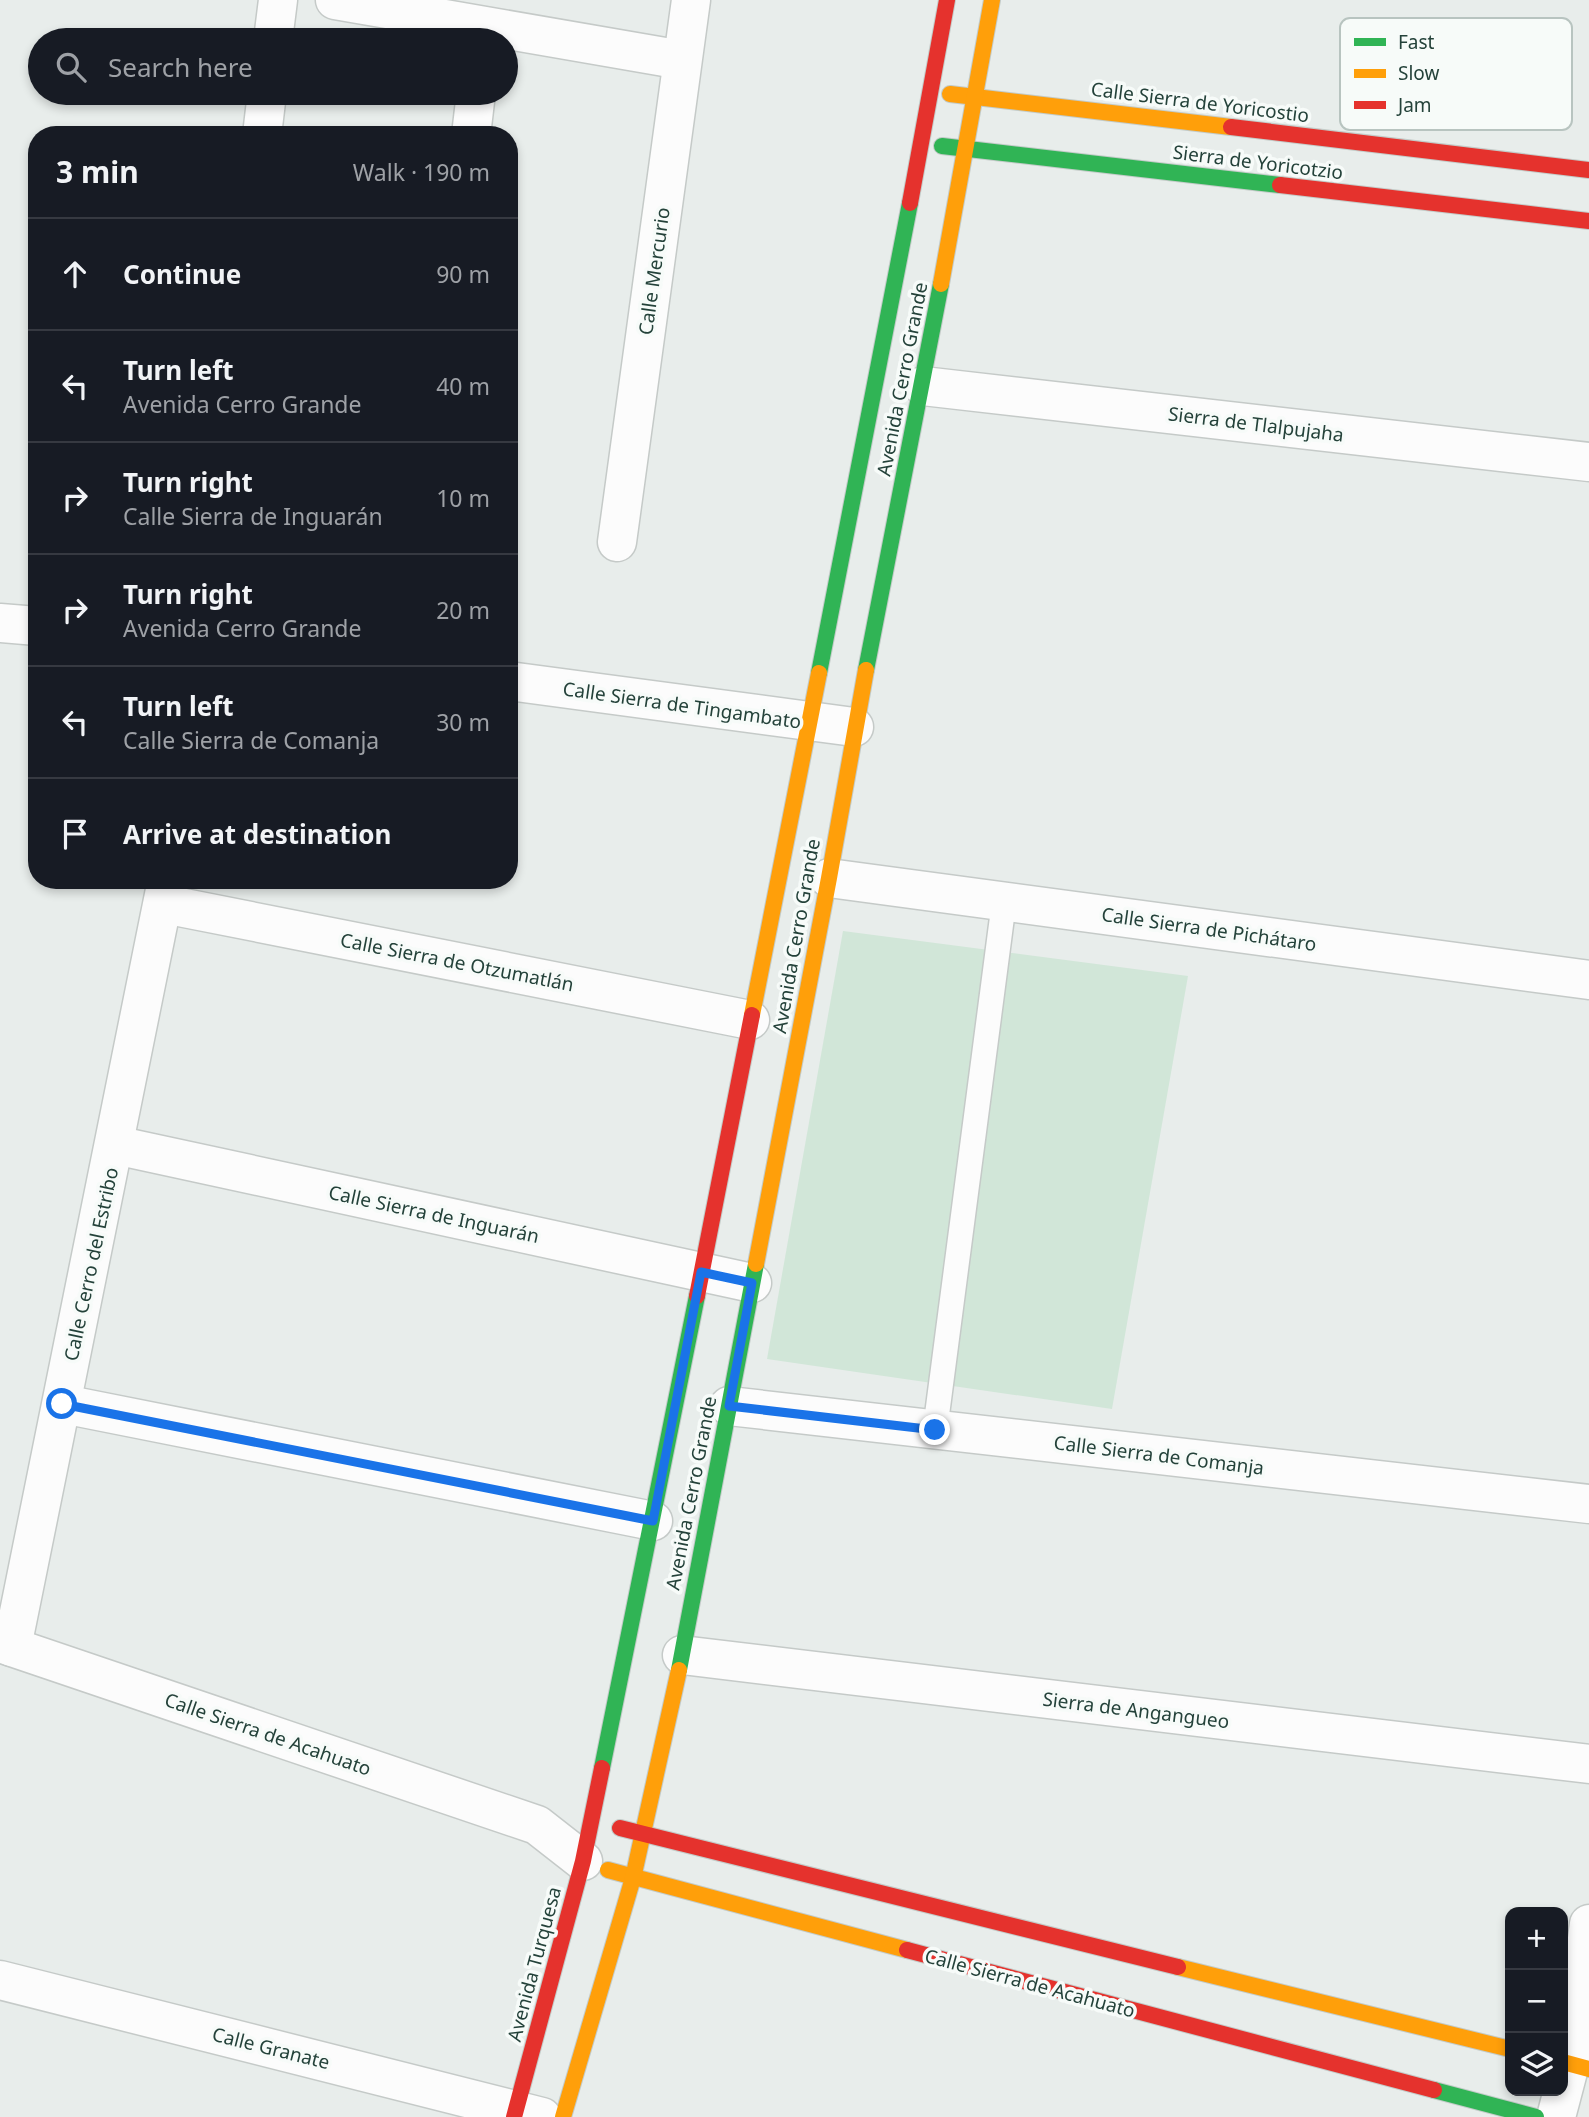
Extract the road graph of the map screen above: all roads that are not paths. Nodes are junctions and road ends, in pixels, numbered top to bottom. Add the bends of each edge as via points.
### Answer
1 (278, 0) edge
2 (335, 0) edge
3 (691, 0) edge
4 (947, 0) edge
5 (992, 0) edge
6 (274, 28) edge
7 (461, 28) edge
8 (518, 38) edge
9 (682, 60) junction
10 (931, 92) junction
11 (976, 96) junction
12 (266, 105) edge
13 (475, 105) edge
14 (263, 126) edge
15 (472, 126) edge
16 (922, 144) junction
17 (966, 149) junction
18 (1589, 170) edge
19 (1589, 221) edge
20 (923, 386) junction
21 (1589, 462) edge
22 (617, 542) dead end
23 (0, 623) edge
24 (28, 625) edge
25 (518, 682) edge
26 (808, 722) junction
27 (854, 727) junction
28 (829, 878) junction
29 (166, 892) edge
30 (1004, 902) junction
31 (1589, 980) edge
32 (750, 1020) junction
33 (115, 1146) junction
34 (701, 1272) junction
35 (752, 1283) junction
36 (62, 1404) junction
37 (729, 1406) junction
38 (935, 1430) junction
39 (1589, 1504) edge
40 (653, 1521) junction
41 (6, 1645) edge
42 (682, 1655) junction
43 (1589, 1764) edge
44 (591, 1821) junction
45 (537, 1825) junction
46 (644, 1833) junction
47 (583, 1861) junction
48 (633, 1878) junction
49 (1589, 1924) edge
50 (0, 1980) edge
51 (1505, 2048) edge
52 (1574, 2065) edge
53 (524, 2114) edge
54 (563, 2117) edge
55 (1536, 2117) edge
56 (1556, 2117) edge

1 - 6 street
2 - 7 street
3 - 9 street, Calle Mercurio
4 - 10 street, Avenida Cerro Grande
5 - 11 street, Avenida Cerro Grande
8 - 9 street
9 - 22 street, Calle Mercurio
10 - 11 street, Calle Sierra de Yoricostio
10 - 16 street, Avenida Cerro Grande
11 - 17 street, Avenida Cerro Grande
11 - 18 street, Calle Sierra de Yoricostio
12 - 14 street
13 - 15 street
16 - 17 street, Sierra de Yoricotzio
16 - 26 street, Avenida Cerro Grande
17 - 19 street, Sierra de Yoricotzio
17 - 20 street, Avenida Cerro Grande
20 - 21 street, Sierra de Tlalpujaha
20 - 27 street, Avenida Cerro Grande
23 - 24 street
25 - 26 street, Calle Sierra de Tingambato
26 - 27 street, Calle Sierra de Tingambato
26 - 32 street, Avenida Cerro Grande
27 - 28 street, Avenida Cerro Grande
28 - 30 street, Calle Sierra de Pichátaro
28 - 35 street, Avenida Cerro Grande
29 - 32 street, Calle Sierra de Otzumatlán
29 - 33 street, Calle Cerro del Estribo
30 - 31 street, Calle Sierra de Pichátaro
30 - 38 lane
32 - 34 street, Avenida Cerro Grande
33 - 34 street, Calle Sierra de Inguarán
33 - 36 street, Calle Cerro del Estribo
34 - 35 street, Calle Sierra de Inguarán
34 - 40 street, Avenida Cerro Grande
35 - 37 street, Avenida Cerro Grande
36 - 40 street
36 - 41 street, Calle Cerro del Estribo
37 - 38 street, Calle Sierra de Comanja
37 - 42 street, Avenida Cerro Grande
38 - 39 street, Calle Sierra de Comanja
40 - 44 street, Avenida Cerro Grande
41 - 45 street, Calle Sierra de Acahuato
42 - 43 street, Sierra de Angangueo
42 - 46 street, Avenida Cerro Grande
44 - 45 street, Calle Sierra de Acahuato
44 - 46 street, Calle Sierra de Acahuato
44 - 47 street, Avenida Turquesa
45 - 47 street, Calle Sierra de Acahuato
46 - 48 street, Avenida Cerro Grande
46 - 51 street, Calle Sierra de Acahuato
47 - 48 street, Calle Sierra de Acahuato
47 - 53 street, Avenida Turquesa
48 - 54 street
48 - 55 street, Calle Sierra de Acahuato
49 - 52 street
50 - 53 street, Calle Granate
52 - 56 street

